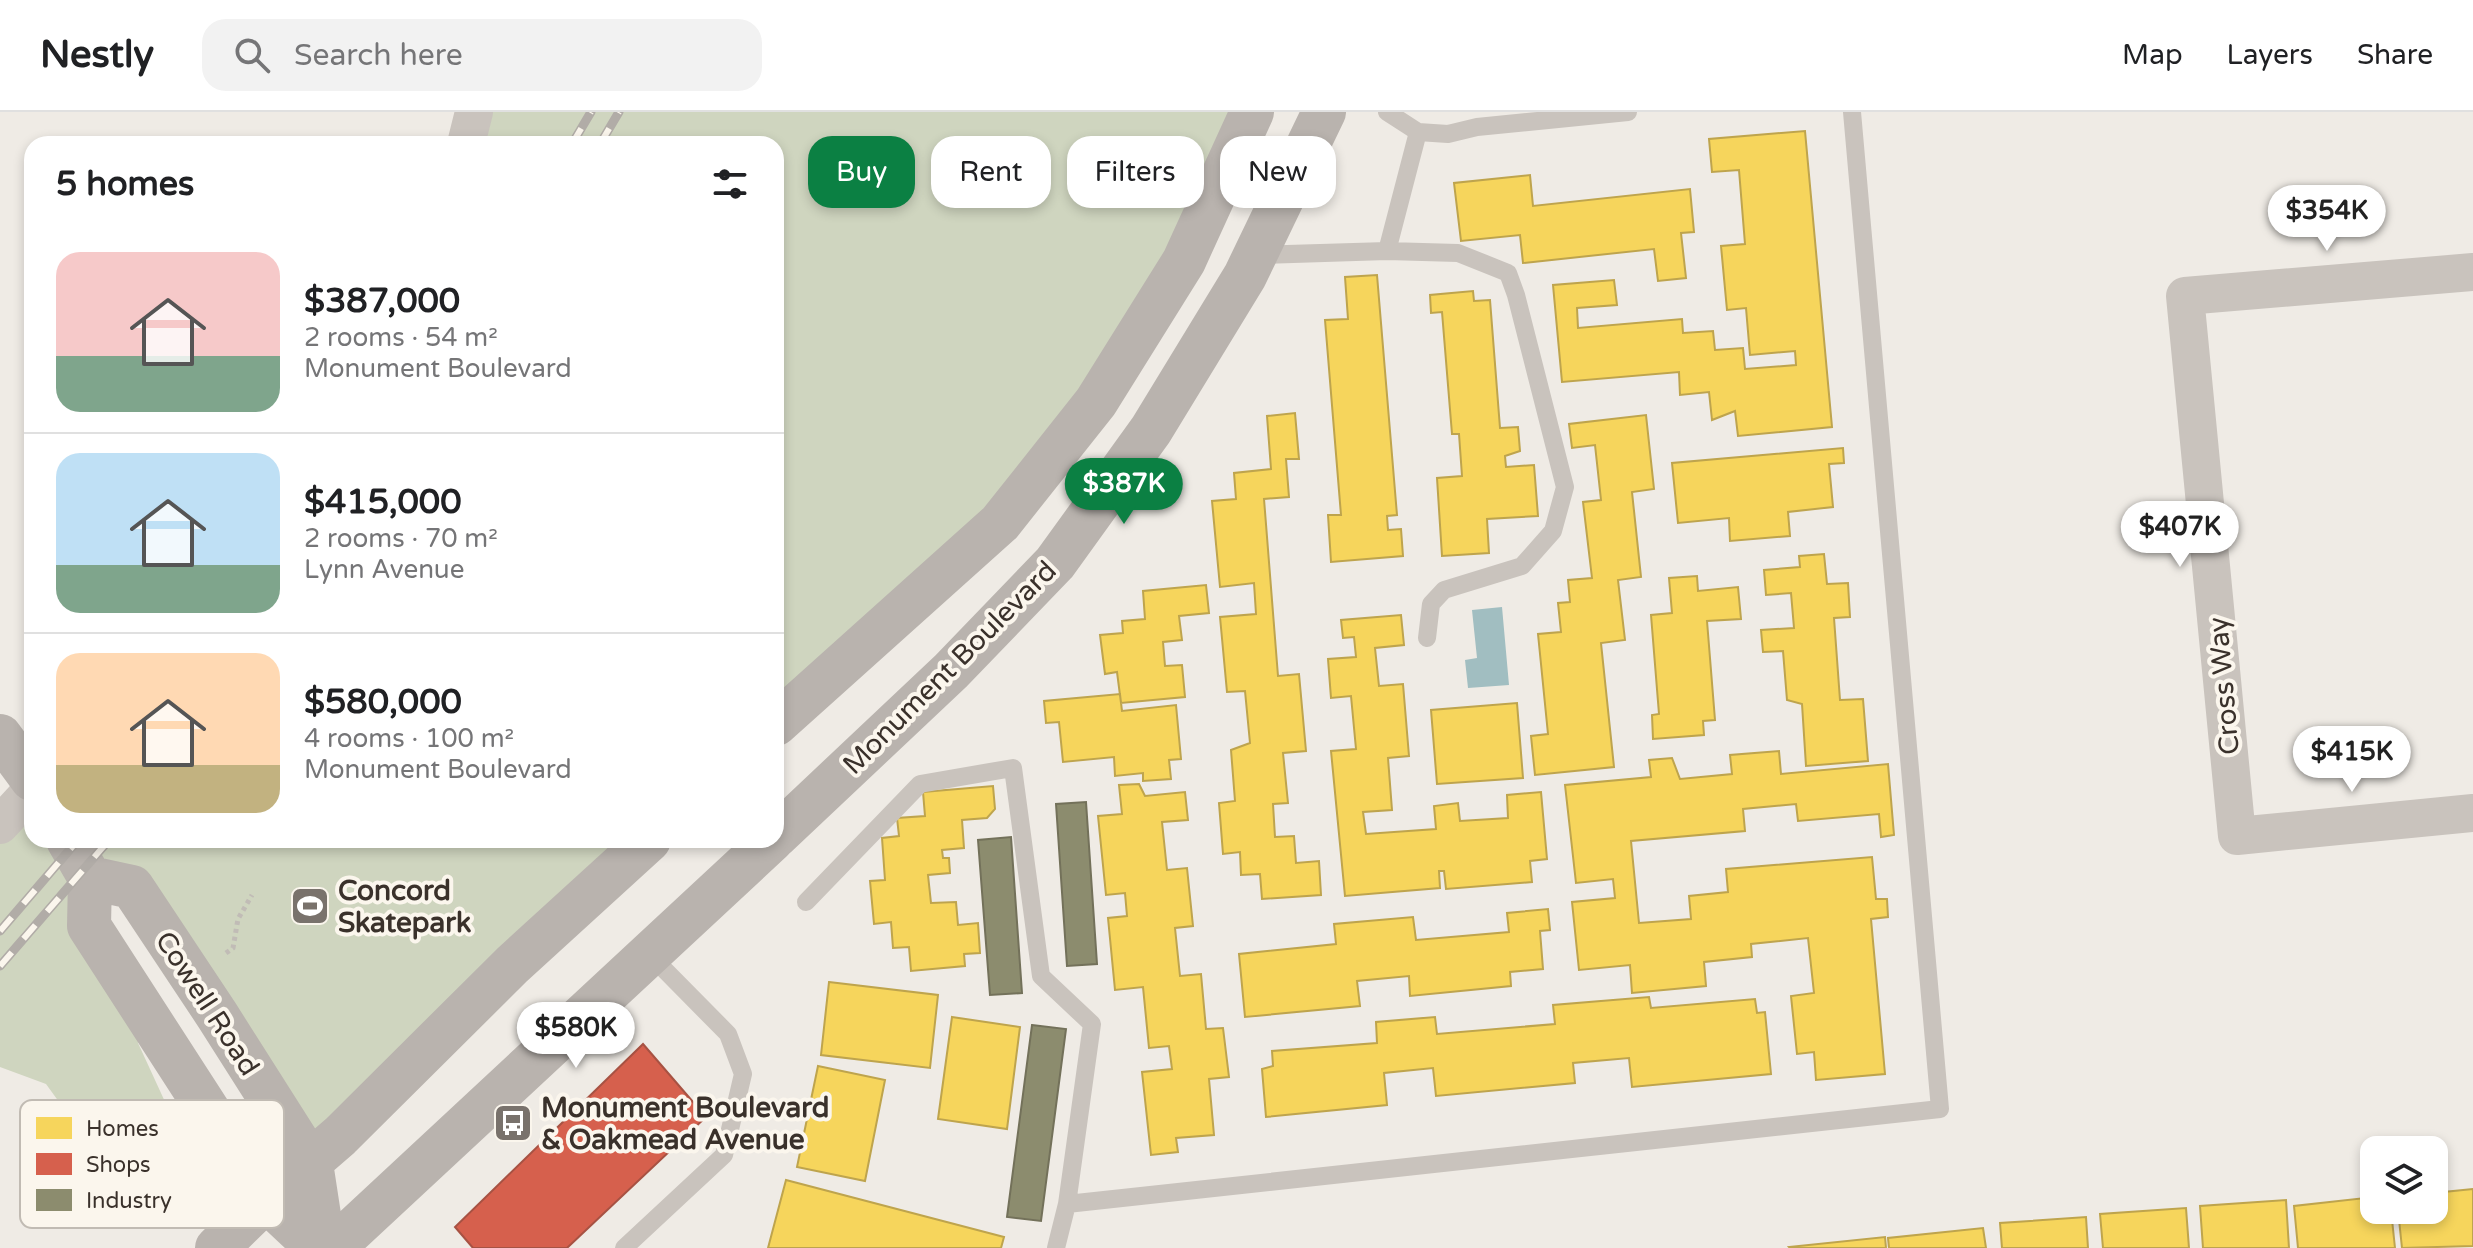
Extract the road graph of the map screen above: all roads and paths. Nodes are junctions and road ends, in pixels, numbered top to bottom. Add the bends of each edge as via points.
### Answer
1 (474, 112) edge
2 (1252, 112) edge
3 (1324, 112) edge
4 (1387, 112) edge
5 (1628, 112) edge
6 (1852, 112) edge
7 (1418, 132) junction
8 (468, 136) edge
9 (1387, 251) junction
10 (1255, 255) junction
11 (2473, 272) edge
12 (1427, 638) dead end
13 (784, 717) edge
14 (0, 736) edge
15 (24, 768) edge
16 (24, 799) edge
17 (2473, 813) edge
18 (0, 825) edge
19 (784, 829) edge
20 (73, 848) edge
21 (640, 848) edge
22 (763, 848) edge
23 (90, 878) junction
24 (252, 895) dead end
25 (806, 902) dead end
26 (650, 955) junction
27 (188, 971) junction
28 (201, 1100) edge
29 (271, 1100) edge
30 (284, 1121) edge
31 (311, 1163) junction
32 (284, 1185) edge
33 (1067, 1204) junction
34 (284, 1217) edge
35 (237, 1228) edge
36 (217, 1248) edge
37 (317, 1248) edge
38 (324, 1248) edge
39 (333, 1248) edge
40 (624, 1248) edge
41 (1056, 1248) edge

1 - 8 street
2 - 13 main road via 1184,261 1096,402 1000,523
3 - 10 main road, Monument Boulevard
4 - 7 lane
5 - 7 lane via 1448,134
6 - 33 lane via 1940,1109
7 - 9 lane
9 - 10 lane
9 - 12 lane via 1458,253 1508,273 1565,487 1553,531 1522,566 1444,590 1431,604
10 - 19 main road, Monument Boulevard via 1151,430 1055,563 951,671
11 - 17 street, Cross Way via 2185,296 2237,836
14 - 15 main road
16 - 18 street
20 - 23 main road
21 - 31 main road via 512,965
22 - 26 main road, Monument Boulevard
23 - 27 main road, Cowell Road via 132,887
23 - 28 main road via 89,926
24 - 27 path via 238,919 229,953
25 - 33 lane via 920,784 1013,768 1041,976 1092,1024
26 - 39 main road, Monument Boulevard
26 - 40 lane via 728,1034 743,1074 724,1155
27 - 29 main road, Cowell Road
30 - 31 main road, Cowell Road
31 - 32 main road
31 - 38 main road, Cowell Road
33 - 41 lane
34 - 37 main road
35 - 36 main road

